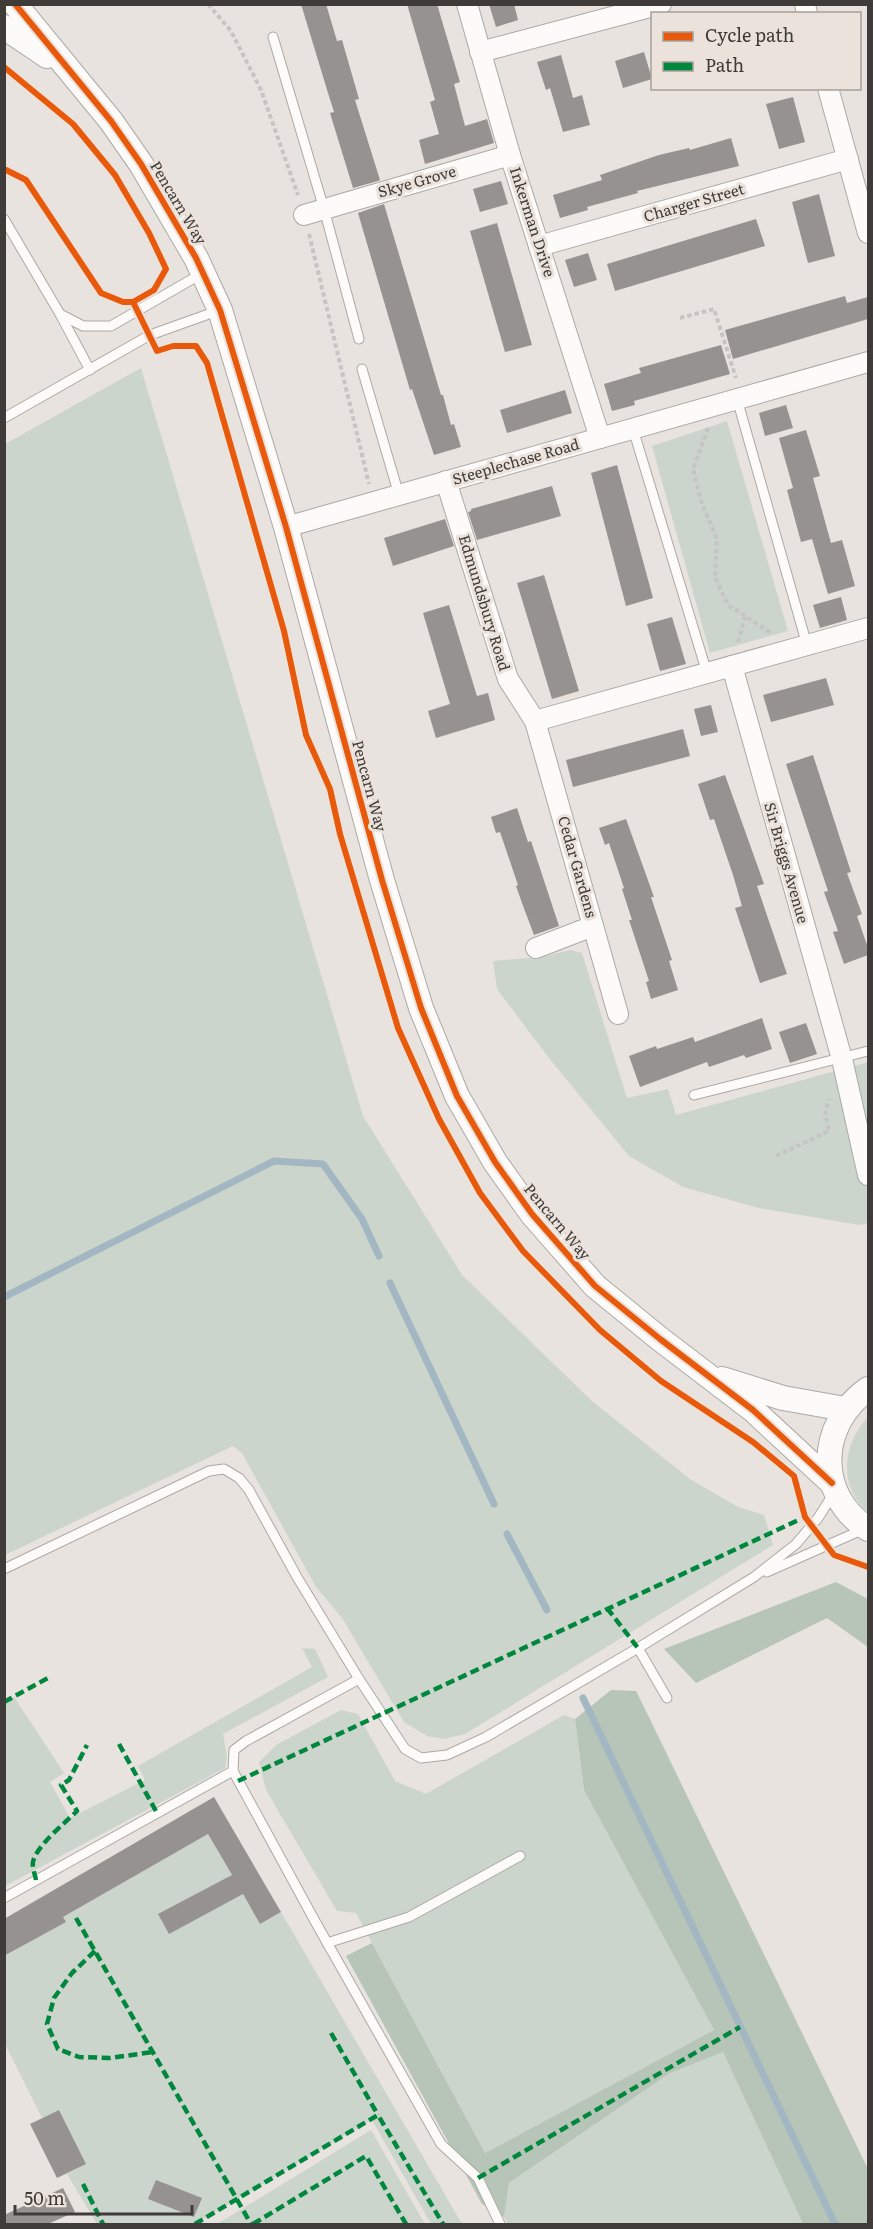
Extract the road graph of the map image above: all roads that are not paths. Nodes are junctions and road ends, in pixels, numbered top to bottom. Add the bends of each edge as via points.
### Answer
1 (15, 4) edge
2 (467, 4) edge
3 (661, 4) edge
4 (4, 27) edge
5 (273, 37) dead end
6 (480, 52) junction
7 (69, 72) junction
8 (829, 90) edge
9 (510, 155) junction
10 (848, 159) junction
11 (324, 209) junction
12 (304, 214) road end
13 (4, 219) edge
14 (868, 233) edge
15 (539, 246) junction
16 (203, 273) junction
17 (220, 310) junction
18 (60, 314) junction
19 (359, 339) dead end
20 (868, 362) edge
21 (362, 369) dead end
22 (90, 370) junction
23 (740, 398) junction
24 (4, 418) edge
25 (633, 429) junction
26 (600, 438) junction
27 (446, 481) junction
28 (399, 495) junction
29 (286, 527) junction
30 (868, 628) edge
31 (803, 646) junction
32 (732, 666) junction
33 (706, 672) junction
34 (535, 721) junction
35 (593, 926) junction
36 (536, 948) dead end
37 (618, 1014) dead end
38 (868, 1051) edge
39 (842, 1059) junction
40 (694, 1095) dead end
41 (868, 1175) edge
42 (709, 1375) junction
43 (868, 1389) edge
44 (845, 1409) junction
45 (834, 1487) junction
46 (867, 1528) edge
47 (4, 1569) edge
48 (754, 1578) junction
49 (638, 1648) junction
50 (359, 1679) junction
51 (667, 1698) dead end
52 (233, 1771) junction
53 (520, 1856) dead end
54 (4, 1898) edge
55 (327, 1943) junction
56 (500, 2224) edge

1 - 7 street, Pencarn Way
2 - 6 street, Inkerman Drive
3 - 6 street
4 - 7 street, Pencarn Way
5 - 11 lane
6 - 9 street, Inkerman Drive
7 - 16 street, Pencarn Way via 141,164
8 - 10 street
9 - 11 street, Skye Grove
9 - 15 street, Inkerman Drive
10 - 14 street
10 - 15 street, Charger Street
11 - 12 street, Skye Grove
11 - 19 lane
13 - 18 lane
15 - 26 street, Inkerman Drive
16 - 17 street, Pencarn Way
16 - 18 lane via 111,326 83,327
17 - 22 lane via 150,335
17 - 29 street, Pencarn Way
18 - 22 lane
20 - 23 street, Steeplechase Road
21 - 28 lane
22 - 24 lane
23 - 25 street, Steeplechase Road
23 - 31 lane
25 - 26 street, Steeplechase Road
25 - 33 lane
26 - 27 street, Steeplechase Road
27 - 28 street, Steeplechase Road
27 - 34 street, Edmundsbury Road via 508,679
28 - 29 street, Steeplechase Road
29 - 42 street, Pencarn Way via 385,890 421,1008 456,1096 532,1214 595,1286
30 - 31 street
31 - 32 street
32 - 33 street
32 - 39 street, Sir Briggs Avenue
33 - 34 street
34 - 35 street, Cedar Gardens
35 - 36 street
35 - 37 street, Cedar Gardens
38 - 39 lane
39 - 40 lane
39 - 41 street, Sir Briggs Avenue
42 - 44 street, Pencarn Way via 783,1398
42 - 45 street, Pencarn Way via 795,1446
43 - 44 street
44 - 45 street via 833,1432 830,1449
45 - 46 street, Pencarn Way via 848,1512
45 - 48 lane via 818,1518 796,1544
46 - 48 lane
47 - 50 lane via 209,1471 224,1469 249,1490
48 - 49 lane
49 - 50 lane via 486,1737 447,1755 421,1758 405,1749
49 - 51 lane
50 - 52 lane via 246,1741 234,1750
52 - 54 lane
52 - 55 lane
53 - 55 lane via 410,1917
55 - 56 lane via 441,2144 478,2178

